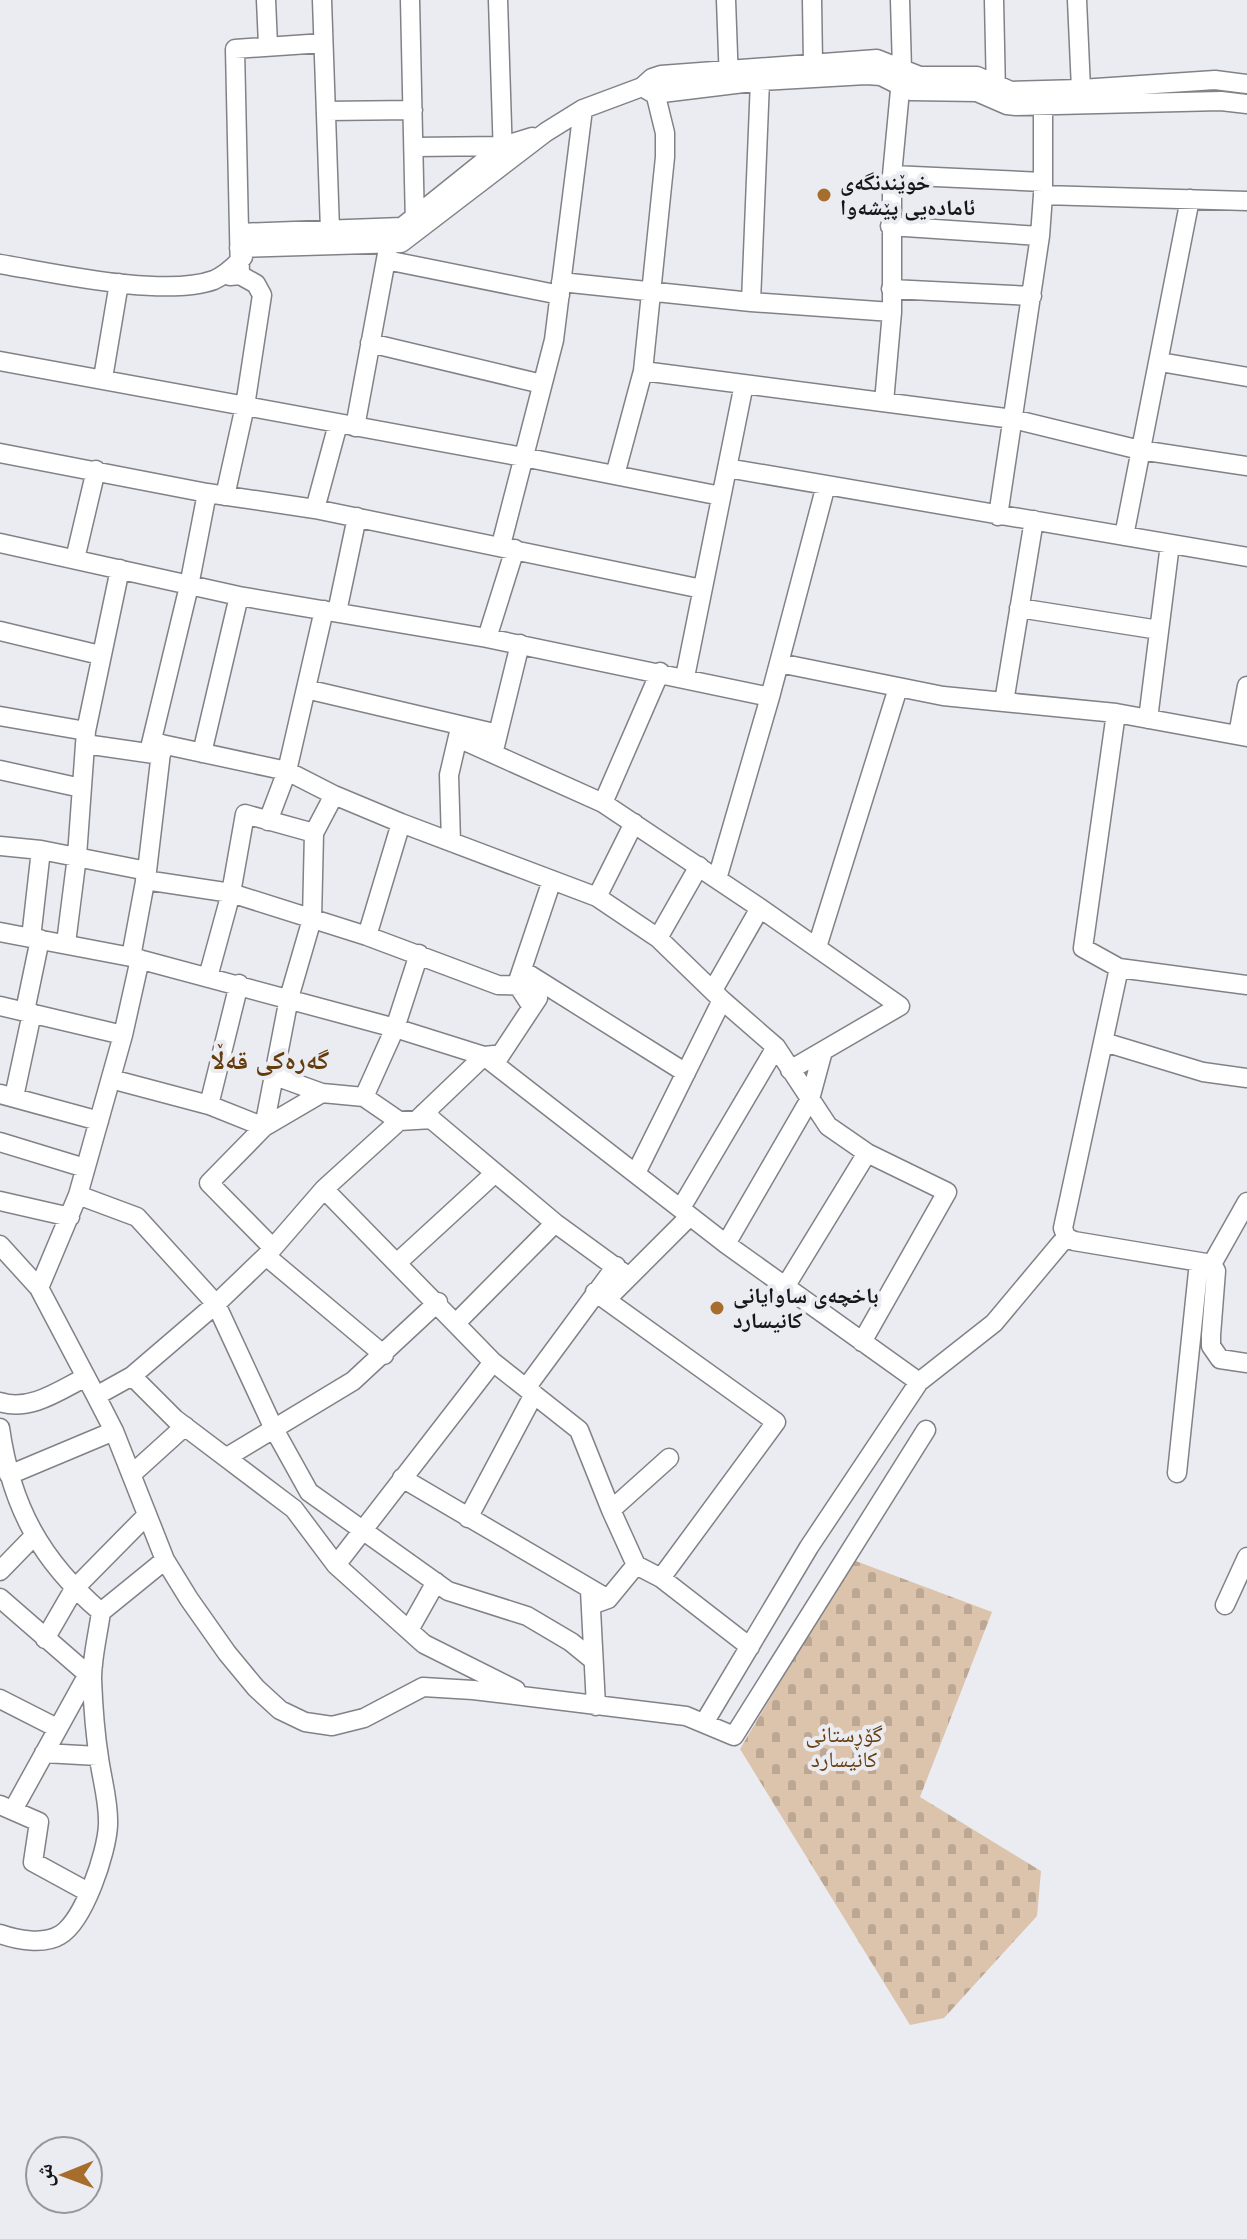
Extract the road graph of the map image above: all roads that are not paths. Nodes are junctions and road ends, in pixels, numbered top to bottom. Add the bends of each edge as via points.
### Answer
1 (266, 0) edge
2 (322, 0) edge
3 (410, 0) edge
4 (498, 0) edge
5 (726, 0) edge
6 (812, 0) edge
7 (900, 0) edge
8 (994, 0) edge
9 (1077, 0) edge
10 (323, 43) junction
11 (268, 45) junction
12 (813, 63) junction
13 (729, 77) junction
14 (902, 78) junction
15 (760, 81) junction
16 (1247, 84) edge
17 (649, 86) junction
18 (1081, 89) junction
19 (996, 93) junction
20 (1247, 104) edge
21 (1043, 105) junction
22 (583, 109) junction
23 (413, 110) junction
24 (326, 111) junction
25 (414, 147) junction
26 (503, 156) junction
27 (892, 175) junction
28 (1043, 189) junction
29 (1190, 199) junction
30 (1247, 201) edge
31 (415, 225) junction
32 (890, 226) junction
33 (330, 230) junction
34 (1040, 236) junction
35 (388, 252) junction
36 (241, 253) junction
37 (0, 264) edge
38 (215, 279) junction
39 (119, 283) junction
40 (560, 289) junction
41 (891, 289) junction
42 (650, 292) junction
43 (1032, 296) junction
44 (751, 302) junction
45 (892, 312) junction
46 (370, 343) junction
47 (0, 361) edge
48 (1160, 362) junction
49 (643, 371) junction
50 (1247, 377) edge
51 (103, 378) junction
52 (542, 384) junction
53 (744, 384) junction
54 (884, 402) junction
55 (245, 406) junction
56 (1013, 419) junction
57 (346, 425) junction
58 (1140, 450) junction
59 (0, 453) edge
60 (523, 457) junction
61 (1247, 466) edge
62 (727, 468) junction
63 (96, 470) junction
64 (615, 475) junction
65 (826, 485) junction
66 (216, 494) junction
67 (721, 496) junction
68 (315, 509) junction
69 (998, 516) junction
70 (357, 517) junction
71 (1034, 520) junction
72 (1124, 536) junction
73 (0, 543) edge
74 (1170, 544) junction
75 (508, 547) junction
76 (1247, 557) edge
77 (75, 559) junction
78 (120, 569) junction
79 (189, 586) junction
80 (702, 589) junction
81 (239, 596) junction
82 (1019, 608) junction
83 (330, 611) junction
84 (1159, 630) junction
85 (0, 631) edge
86 (487, 638) junction
87 (520, 644) junction
88 (100, 655) junction
89 (779, 663) junction
90 (660, 672) junction
91 (685, 677) junction
92 (1247, 686) edge
93 (898, 688) junction
94 (306, 689) junction
95 (770, 697) junction
96 (1004, 702) junction
97 (1116, 713) junction
98 (0, 716) edge
99 (1148, 719) junction
100 (498, 734) junction
101 (1243, 736) edge
102 (86, 737) junction
103 (461, 739) junction
104 (159, 748) junction
105 (202, 753) junction
106 (493, 753) junction
107 (0, 770) edge
108 (287, 771) junction
109 (81, 788) junction
110 (334, 795) junction
111 (603, 803) junction
112 (268, 821) junction
113 (401, 823) junction
114 (634, 823) junction
115 (314, 833) junction
116 (451, 842) junction
117 (0, 846) edge
118 (41, 850) junction
119 (77, 856) junction
120 (699, 866) junction
121 (146, 876) junction
122 (717, 879) junction
123 (552, 880) junction
124 (231, 893) junction
125 (597, 897) junction
126 (760, 908) junction
127 (312, 919) junction
128 (0, 932) edge
129 (367, 936) junction
130 (36, 938) junction
131 (658, 938) junction
132 (66, 943) junction
133 (817, 947) junction
134 (419, 954) junction
135 (136, 958) junction
136 (1119, 968) junction
137 (208, 977) junction
138 (519, 977) junction
139 (1246, 983) edge
140 (239, 984) junction
141 (547, 986) junction
142 (717, 995) junction
143 (289, 998) junction
144 (0, 1006) edge
145 (532, 1007) junction
146 (29, 1012) junction
147 (395, 1028) junction
148 (123, 1035) junction
149 (1104, 1042) junction
150 (776, 1047) junction
151 (823, 1051) junction
152 (493, 1058) junction
153 (790, 1070) junction
154 (686, 1073) junction
155 (275, 1076) junction
156 (1247, 1078) edge
157 (111, 1079) junction
158 (322, 1093) junction
159 (7, 1095) edge
160 (364, 1097) junction
161 (810, 1099) junction
162 (209, 1105) junction
163 (418, 1118) junction
164 (99, 1121) junction
165 (264, 1127) junction
166 (0, 1142) edge
167 (867, 1153) junction
168 (85, 1168) junction
169 (495, 1173) junction
170 (636, 1173) junction
171 (324, 1189) junction
172 (78, 1195) junction
173 (0, 1201) edge
174 (1247, 1202) edge
175 (685, 1212) junction
176 (70, 1217) junction
177 (555, 1223) junction
178 (1066, 1237) junction
179 (726, 1244) junction
180 (269, 1252) junction
181 (3, 1253) edge
182 (398, 1262) junction
183 (1206, 1263) junction
184 (622, 1272) junction
185 (785, 1287) junction
186 (39, 1288) junction
187 (600, 1296) junction
188 (438, 1302) junction
189 (216, 1304) junction
190 (456, 1323) junction
191 (862, 1342) junction
192 (384, 1355) junction
193 (493, 1362) junction
194 (1247, 1363) edge
195 (132, 1376) junction
196 (86, 1377) junction
197 (919, 1382) junction
198 (530, 1391) junction
199 (96, 1396) junction
200 (0, 1402) edge
201 (185, 1426) junction
202 (0, 1428) edge
203 (274, 1429) junction
204 (926, 1430) dead end
205 (114, 1431) junction
206 (2, 1453) edge
207 (227, 1457) junction
208 (669, 1458) dead end
209 (1177, 1473) dead end
210 (132, 1474) junction
211 (9, 1475) junction
212 (402, 1478) junction
213 (309, 1492) junction
214 (294, 1509) junction
215 (611, 1510) junction
216 (147, 1515) junction
217 (468, 1518) junction
218 (362, 1529) junction
219 (35, 1535) junction
220 (1247, 1557) edge
221 (165, 1560) junction
222 (336, 1565) junction
223 (636, 1565) junction
224 (0, 1571) edge
225 (661, 1578) junction
226 (436, 1582) junction
227 (74, 1589) junction
228 (0, 1598) edge
229 (596, 1598) junction
230 (1225, 1605) dead end
231 (101, 1612) junction
232 (409, 1630) junction
233 (45, 1639) junction
234 (750, 1647) junction
235 (593, 1660) junction
236 (91, 1672) junction
237 (533, 1698) junction
238 (0, 1699) edge
239 (596, 1706) junction
240 (704, 1723) junction
241 (57, 1728) junction
242 (44, 1753) junction
243 (98, 1756) junction
244 (6, 1808) edge
245 (88, 1892) junction
246 (0, 1934) edge

1 - 11 street
2 - 10 street
3 - 23 street
4 - 26 street
5 - 13 street
6 - 12 street
7 - 14 street
8 - 19 street
9 - 18 street
10 - 11 street
10 - 24 street
11 - 36 street via 235,49
12 - 13 street
12 - 14 street via 877,59
13 - 15 street
13 - 17 street
14 - 15 street
14 - 19 street via 977,76
14 - 27 street
15 - 44 street
16 - 18 street via 1215,80
17 - 22 street
17 - 42 street via 666,145
18 - 19 street
19 - 21 street via 1016,106
20 - 21 street
21 - 28 street
22 - 26 street
22 - 40 street
23 - 24 street
23 - 25 street
24 - 33 street
25 - 26 street
25 - 31 street
26 - 31 street
27 - 28 street
27 - 32 street
28 - 29 street
28 - 34 street
29 - 30 street
29 - 48 street
31 - 33 street
31 - 35 street
32 - 34 street
32 - 41 street
33 - 36 street
34 - 43 street
35 - 36 street
35 - 40 street
35 - 46 street
36 - 38 street
36 - 38 street
36 - 55 street via 262,295
37 - 39 street
38 - 39 street via 179,286
39 - 51 street
40 - 42 street
40 - 52 street
41 - 43 street
41 - 45 street
42 - 44 street
42 - 49 street
43 - 56 street
44 - 45 street
45 - 54 street
46 - 52 street
46 - 57 street
47 - 51 street
48 - 50 street
48 - 58 street
49 - 53 street
49 - 64 street
51 - 55 street
52 - 60 street
53 - 54 street
53 - 62 street
54 - 56 street
55 - 57 street
55 - 66 street
56 - 58 street
56 - 69 street
57 - 60 street
57 - 68 street
58 - 61 street
58 - 72 street
59 - 63 street
60 - 64 street
60 - 75 street
62 - 65 street
62 - 67 street
63 - 66 street
63 - 77 street
64 - 67 street
65 - 69 street
65 - 89 street
66 - 68 street
66 - 79 street
67 - 80 street
68 - 70 street
69 - 71 street
70 - 75 street
70 - 83 street
71 - 72 street
71 - 82 street
72 - 74 street
73 - 77 street
74 - 76 street
74 - 84 street
75 - 80 street
75 - 86 street
77 - 78 street
78 - 79 street
78 - 88 street
79 - 81 street
79 - 104 street
80 - 91 street
81 - 83 street
81 - 105 street
82 - 84 street
82 - 96 street
83 - 86 street
83 - 94 street
84 - 99 street
85 - 88 street
86 - 87 street
87 - 90 street
87 - 100 street
88 - 102 street
89 - 93 street
89 - 95 street
90 - 91 street
90 - 111 street
91 - 95 street
92 - 101 street
93 - 96 street
93 - 133 street
94 - 103 street
94 - 108 street
95 - 122 street
96 - 97 street
97 - 99 street
97 - 136 street via 1083,948
98 - 102 street
99 - 101 street
100 - 103 street
100 - 106 street
102 - 104 street
102 - 109 street
103 - 106 street
103 - 116 street via 449,775
104 - 105 street
104 - 121 street
105 - 108 street
106 - 111 street
107 - 109 street
108 - 110 street
108 - 112 street
109 - 119 street
110 - 113 street
110 - 115 street
111 - 114 street
112 - 115 street
112 - 124 street via 245,814
113 - 116 street
113 - 129 street
114 - 120 street
114 - 125 street
115 - 127 street
116 - 123 street
117 - 118 street
118 - 119 street
118 - 130 street
119 - 121 street
119 - 132 street
120 - 122 street
120 - 131 street
121 - 124 street
121 - 135 street
122 - 126 street
123 - 125 street
123 - 138 street
124 - 127 street
124 - 137 street
125 - 131 street
126 - 133 street
126 - 142 street
127 - 129 street
127 - 143 street
128 - 130 street
129 - 134 street
130 - 132 street
130 - 146 street
131 - 142 street
132 - 135 street
133 - 151 street via 900,1006
134 - 138 street via 498,985
134 - 147 street
135 - 137 street
135 - 148 street
136 - 139 street
136 - 149 street
137 - 140 street
138 - 141 street
138 - 145 street
140 - 143 street
140 - 162 street
141 - 145 street
141 - 154 street
142 - 150 street
142 - 154 street
143 - 147 street
143 - 155 street
144 - 146 street
145 - 152 street
146 - 148 street
146 - 159 street
147 - 152 street
147 - 160 street
148 - 157 street
149 - 156 street via 1203,1072
149 - 178 street via 1065,1216
150 - 153 street
150 - 175 street
151 - 153 street
151 - 161 street
152 - 163 street
152 - 170 street
153 - 161 street
154 - 170 street
155 - 158 street
155 - 165 street
157 - 162 street
157 - 164 street
158 - 160 street
158 - 165 street
159 - 164 street
160 - 163 street
161 - 167 street via 828,1126
161 - 179 street
162 - 165 street
163 - 169 street
163 - 171 street
164 - 168 street
165 - 180 street via 209,1183
166 - 168 street
167 - 185 street
167 - 191 street via 947,1192
168 - 172 street
169 - 177 street
169 - 182 street
170 - 175 street
171 - 180 street
171 - 182 street
172 - 176 street
172 - 189 street via 137,1217
173 - 176 street
174 - 183 street
175 - 179 street
175 - 184 street
176 - 186 street
177 - 184 street
177 - 190 street
178 - 183 street
178 - 197 street via 994,1323
179 - 185 street
180 - 189 street
180 - 192 street
181 - 186 street
182 - 188 street
183 - 194 street via 1216,1271 1211,1346 1220,1359
183 - 209 street
184 - 187 street
185 - 191 street
186 - 196 street
187 - 198 street
187 - 225 street via 776,1422
188 - 190 street
188 - 192 street
189 - 195 street
189 - 203 street
190 - 193 street
191 - 197 street
192 - 203 street via 353,1381
193 - 198 street
193 - 212 street
195 - 199 street
195 - 201 street
196 - 199 street
196 - 200 street via 35,1401
197 - 234 street via 809,1547
198 - 215 street via 579,1430
198 - 217 street
199 - 205 street
201 - 207 street
201 - 210 street
202 - 206 street
203 - 207 street
203 - 213 street
204 - 240 street via 734,1736
205 - 210 street
205 - 211 street
206 - 211 street
207 - 214 street
208 - 215 street
210 - 216 street
211 - 219 street
212 - 217 street
212 - 218 street
213 - 214 street
213 - 218 street
214 - 222 street
215 - 223 street
216 - 221 street
216 - 227 street
217 - 229 street
218 - 222 street
218 - 226 street
219 - 224 street
219 - 227 street
220 - 230 street
221 - 231 street
221 - 237 street via 256,1688 280,1710 305,1722 332,1726 356,1721 423,1687
222 - 232 street
223 - 225 street
223 - 229 street
225 - 234 street
226 - 232 street
226 - 235 street via 448,1591 527,1616
227 - 231 street
227 - 233 street
228 - 233 street
229 - 235 street
231 - 236 street
232 - 237 street via 424,1644
233 - 236 street
234 - 240 street
235 - 239 street
236 - 241 street
236 - 243 street
237 - 239 street
238 - 241 street
239 - 240 street via 686,1716
241 - 242 street
242 - 243 street
242 - 244 street
243 - 245 street via 108,1826
244 - 245 street via 39,1822 33,1862
245 - 246 street via 58,1936 28,1940

